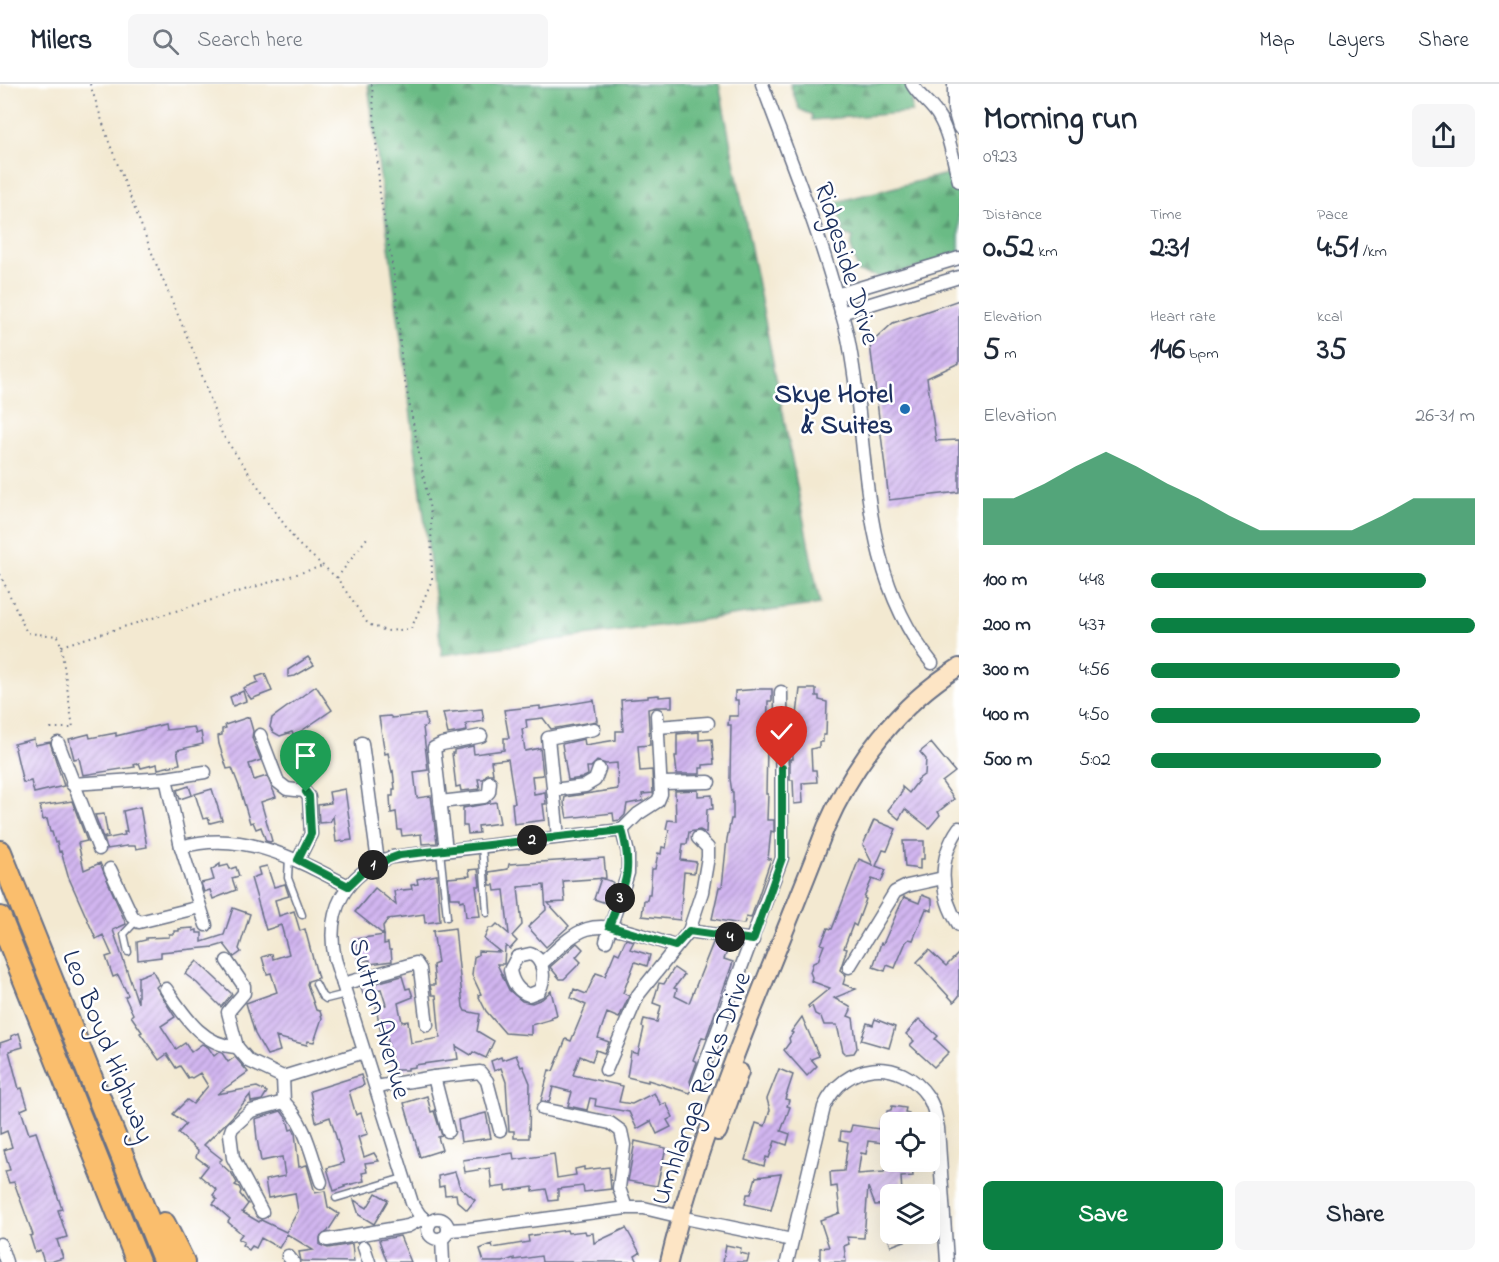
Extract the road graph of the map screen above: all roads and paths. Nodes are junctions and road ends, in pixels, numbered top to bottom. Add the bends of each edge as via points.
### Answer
1 (90, 84) edge
2 (372, 84) edge
3 (762, 84) edge
4 (912, 84) edge
5 (954, 84) edge
6 (959, 127) edge
7 (959, 181) edge
8 (959, 258) edge
9 (959, 277) edge
10 (836, 296) junction
11 (841, 313) junction
12 (367, 538) dead end
13 (323, 566) junction
14 (0, 574) edge
15 (337, 578) junction
16 (61, 646) junction
17 (932, 663) dead end
18 (959, 667) edge
19 (959, 678) edge
20 (781, 692) dead end
21 (708, 723) dead end
22 (51, 728) dead end
23 (594, 729) dead end
24 (260, 735) dead end
25 (481, 736) dead end
26 (58, 743) dead end
27 (362, 743) dead end
28 (599, 769) dead end
29 (205, 772) dead end
30 (166, 778) junction
31 (490, 782) dead end
32 (709, 782) dead end
33 (662, 783) junction
34 (72, 784) junction
35 (553, 790) junction
36 (440, 802) junction
37 (959, 828) edge
38 (622, 830) junction
39 (558, 837) junction
40 (698, 838) dead end
41 (482, 846) junction
42 (181, 847) junction
43 (99, 849) dead end
44 (443, 850) junction
45 (0, 852) edge
46 (294, 858) junction
47 (378, 862) junction
48 (110, 869) dead end
49 (943, 878) junction
50 (348, 886) junction
51 (200, 907) junction
52 (487, 913) dead end
53 (302, 915) dead end
54 (447, 917) dead end
55 (0, 918) edge
56 (136, 921) junction
57 (206, 925) dead end
58 (959, 925) edge
59 (609, 926) junction
60 (689, 931) junction
61 (606, 940) dead end
62 (753, 940) junction
63 (675, 946) junction
64 (128, 952) dead end
65 (227, 961) dead end
66 (542, 964) dead end
67 (849, 968) dead end
68 (316, 984) dead end
69 (344, 989) junction
70 (166, 990) dead end
71 (427, 1025) dead end
72 (237, 1047) junction
73 (364, 1052) junction
74 (81, 1056) junction
75 (606, 1070) dead end
76 (283, 1077) junction
77 (434, 1077) junction
78 (698, 1083) dead end
79 (376, 1087) junction
80 (284, 1102) junction
81 (543, 1109) dead end
82 (500, 1130) dead end
83 (448, 1131) dead end
84 (403, 1178) junction
85 (321, 1182) dead end
86 (336, 1198) dead end
87 (626, 1208) junction
88 (262, 1212) dead end
89 (685, 1218) junction
90 (426, 1221) junction
91 (445, 1234) junction
92 (327, 1240) dead end
93 (792, 1240) junction
94 (0, 1244) edge
95 (364, 1247) dead end
96 (6, 1262) edge
97 (136, 1262) edge
98 (165, 1262) edge
99 (183, 1262) edge
100 (369, 1262) edge
101 (443, 1262) edge
102 (669, 1262) edge
103 (681, 1262) edge
104 (787, 1262) edge
105 (947, 1262) edge

1 - 13 path via 222,434 297,543
2 - 15 path via 380,195 395,282 402,366 431,515 432,580 411,628 386,631 368,624
3 - 10 street, Ridgeside Drive via 825,253
4 - 7 street via 943,124
5 - 6 street via 954,110
8 - 10 street
9 - 11 street
10 - 11 street, Ridgeside Drive
11 - 17 street, Ridgeside Drive via 861,420 874,539 894,602 916,644
12 - 15 path
13 - 15 path
13 - 16 path
14 - 16 path via 27,633 58,636
16 - 22 path via 73,728
18 - 89 main road, Umhlanga Rocks Drive via 896,719 841,793 719,1096
19 - 89 main road, Umhlanga Rocks Drive via 928,700 892,735 859,780 843,810
20 - 62 street via 783,852
21 - 33 street via 657,721
23 - 35 street via 548,738
24 - 46 street via 278,782 309,796 311,834
25 - 36 street via 435,747
26 - 34 street
27 - 47 street
28 - 35 street via 596,780 585,786
29 - 30 street
30 - 34 street
30 - 42 street
31 - 36 street via 484,797
32 - 33 street
33 - 38 street via 658,801
34 - 43 street
35 - 39 street
36 - 44 street
37 - 49 street via 948,846
38 - 39 street, Sutton Avenue
38 - 59 street via 628,873
39 - 41 street, Sutton Avenue
40 - 60 street via 708,848 708,857
41 - 44 street, Sutton Avenue
41 - 52 lane
42 - 46 street via 217,840
42 - 51 street
44 - 47 street, Sutton Avenue
44 - 54 lane
45 - 74 highway, Leo Boyd Highway
46 - 50 street
46 - 53 lane via 288,878
47 - 50 street, Sutton Avenue
48 - 56 street
49 - 58 street via 946,901
49 - 67 street via 895,892
50 - 69 street, Sutton Avenue via 336,908 332,929 332,945
51 - 56 street via 142,923
51 - 57 street
55 - 97 highway, Leo Boyd Highway
56 - 64 lane via 124,934
59 - 61 street
59 - 63 street
59 - 66 street via 585,930
60 - 62 street
60 - 63 street
62 - 78 street
63 - 75 street via 638,995
65 - 72 street via 244,986 228,1012
68 - 69 lane via 324,998
69 - 71 street via 416,963
69 - 73 street, Sutton Avenue
70 - 72 street via 194,1028 226,1047
72 - 76 street via 249,1061
73 - 76 street
73 - 79 street, Sutton Avenue
74 - 98 highway, Leo Boyd Highway
74 - 99 highway
76 - 80 street
77 - 79 street
77 - 82 street via 482,1073
77 - 83 street
79 - 84 street, Sutton Avenue
80 - 85 street via 303,1127
80 - 88 street via 251,1111 230,1134 238,1171
81 - 87 street via 610,1123 621,1131 624,1145 619,1188
84 - 86 lane
84 - 90 street, Sutton Avenue via 414,1209
87 - 89 street via 644,1208
87 - 91 street
89 - 93 street
89 - 102 main road, Umhlanga Rocks Drive
89 - 103 main road, Umhlanga Rocks Drive
90 - 91 street, Sutton Avenue via 434,1238
90 - 92 street
91 - 101 street
93 - 104 street
93 - 105 street via 829,1097 852,1075 885,1069 907,1076 933,1106 938,1128
94 - 96 street
95 - 100 street

